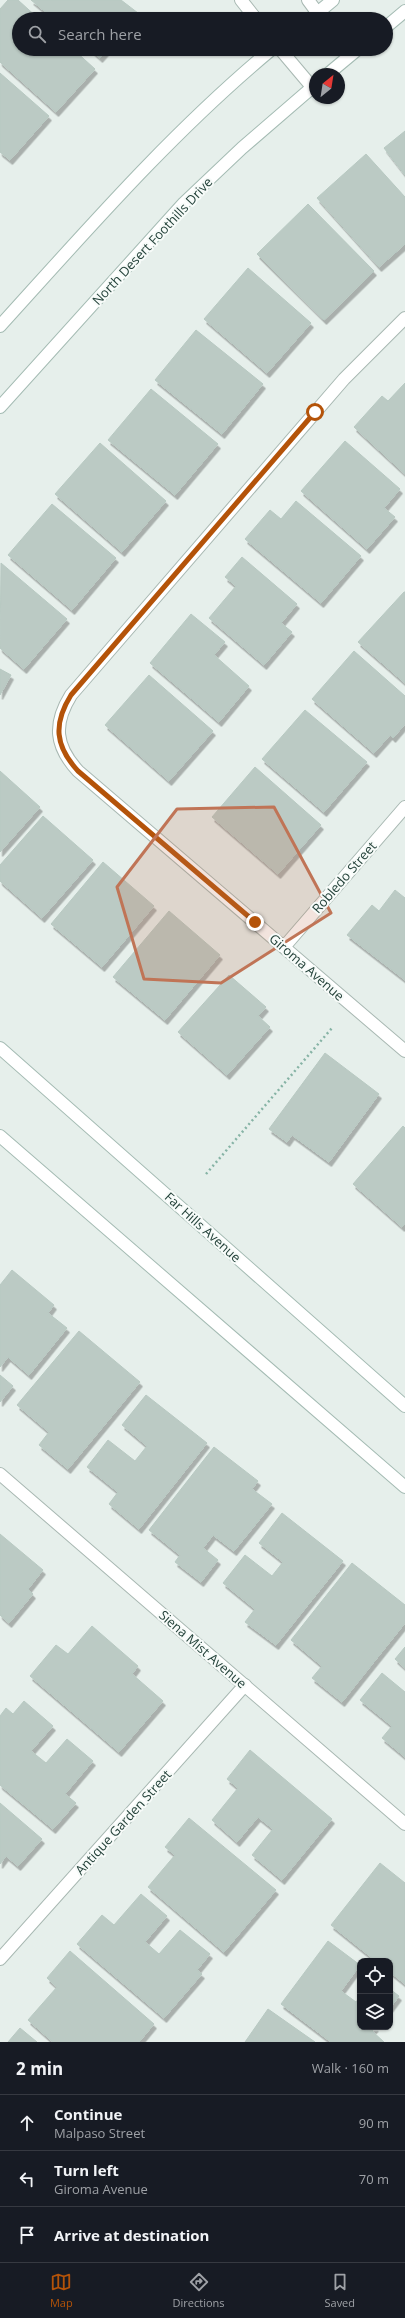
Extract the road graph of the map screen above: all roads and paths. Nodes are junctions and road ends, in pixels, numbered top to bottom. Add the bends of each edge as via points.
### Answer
1 (241, 0) edge
2 (308, 0) edge
3 (333, 0) edge
4 (250, 12) edge
5 (314, 12) edge
6 (321, 12) edge
7 (405, 12) edge
8 (393, 21) edge
9 (264, 56) edge
10 (286, 56) edge
11 (347, 56) edge
12 (334, 68) edge
13 (309, 82) edge
14 (309, 89) edge
15 (405, 318) edge
16 (0, 326) edge
17 (0, 407) edge
18 (405, 807) edge
19 (284, 947) junction
20 (332, 1028) dead end
21 (0, 1048) edge
22 (405, 1051) edge
23 (0, 1136) edge
24 (206, 1174) dead end
25 (405, 1406) edge
26 (0, 1474) edge
27 (405, 1487) edge
28 (245, 1686) junction
29 (405, 1824) edge
30 (0, 1959) edge

1 - 4 street
2 - 5 street
3 - 6 street
7 - 8 street
9 - 16 street via 168,144
10 - 13 street
11 - 12 street
14 - 17 street, North Desert Foothills Drive via 184,203
15 - 19 street, Giroma Avenue via 344,379 71,695 59,721 61,747 67,759 78,771
18 - 19 street, Robledo Street
19 - 22 street, Giroma Avenue
20 - 24 path
21 - 25 street, Far Hills Avenue
23 - 27 street
26 - 28 street, Siena Mist Avenue
28 - 29 street, Siena Mist Avenue
28 - 30 street, Antique Garden Street

